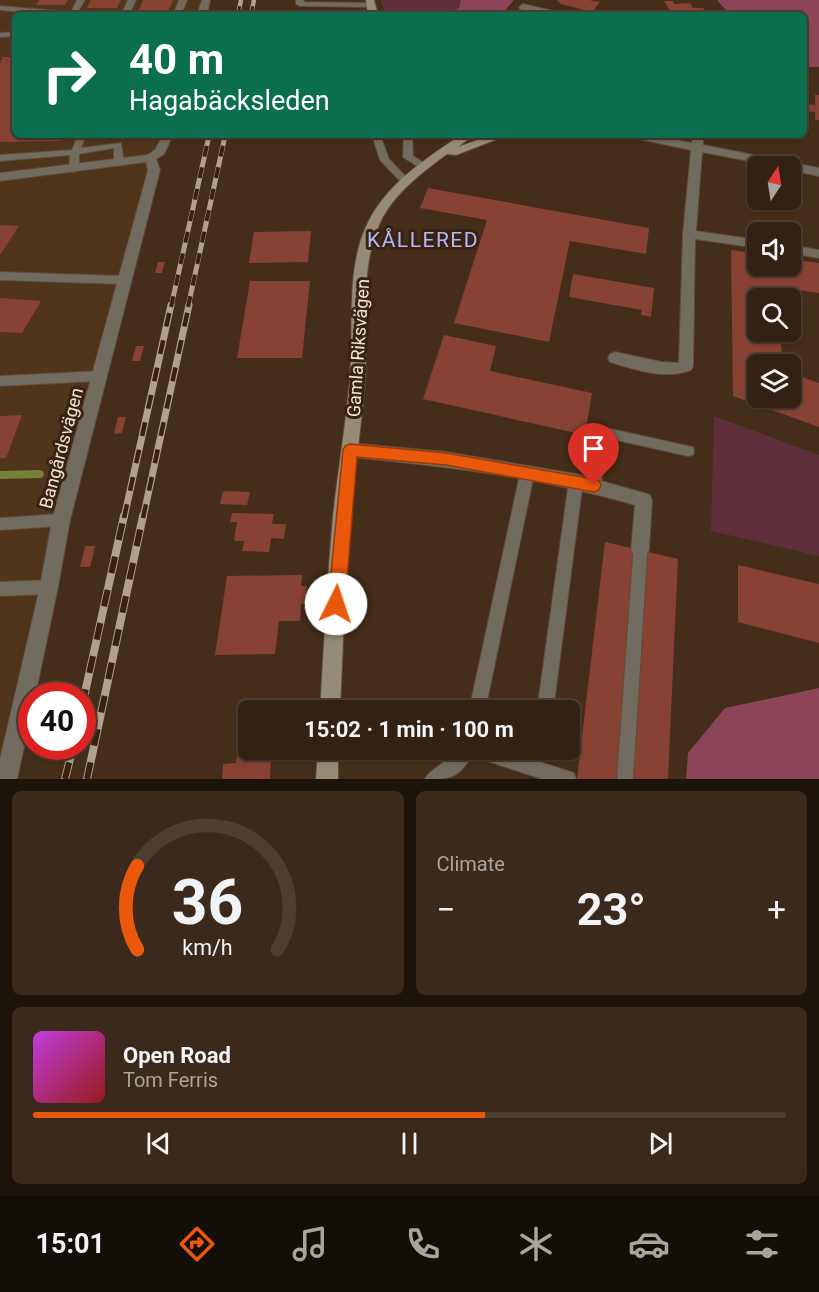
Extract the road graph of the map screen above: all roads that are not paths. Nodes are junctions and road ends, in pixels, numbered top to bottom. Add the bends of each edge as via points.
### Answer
1 (28, 0) edge
2 (300, 0) edge
3 (370, 2) edge
4 (523, 7) dead end
5 (0, 8) edge
6 (22, 10) junction
7 (48, 12) edge
8 (546, 12) edge
9 (81, 138) edge
10 (167, 138) edge
11 (377, 138) edge
12 (408, 138) edge
13 (464, 138) edge
14 (493, 138) edge
15 (661, 138) edge
16 (697, 142) edge
17 (75, 152) junction
18 (437, 157) junction
19 (0, 158) edge
20 (150, 158) junction
21 (119, 163) junction
22 (423, 166) junction
23 (75, 169) junction
24 (819, 172) edge
25 (0, 177) edge
26 (405, 181) junction
27 (689, 234) junction
28 (747, 242) edge
29 (801, 251) edge
30 (819, 254) edge
31 (0, 276) edge
32 (123, 280) junction
33 (615, 358) dead end
34 (100, 376) junction
35 (0, 381) edge
36 (350, 450) junction
37 (688, 451) dead end
38 (527, 474) junction
39 (576, 481) junction
40 (594, 485) junction
41 (61, 520) junction
42 (0, 524) edge
43 (640, 553) joint
44 (49, 587) junction
45 (0, 589) edge
46 (331, 700) edge
47 (479, 700) edge
48 (546, 700) edge
49 (328, 760) edge
50 (461, 760) edge
51 (508, 760) edge
52 (6, 779) edge
53 (327, 779) edge
54 (433, 779) edge
55 (568, 779) edge
56 (625, 779) edge

1 - 6 lane
2 - 3 lane via 300,4
4 - 8 street
5 - 6 lane
6 - 7 lane
9 - 17 lane
10 - 20 street via 160,152
11 - 26 lane via 385,160
12 - 22 lane via 408,157
13 - 18 street, Gamla Riksvägen
14 - 18 street, Gamla Riksvägen
15 - 16 street
16 - 24 street
16 - 27 street
17 - 19 lane
17 - 21 lane via 118,145
17 - 23 lane
18 - 22 street, Gamla Riksvägen
20 - 21 street
20 - 32 street, Bangårdsvägen via 154,170
21 - 23 street
22 - 26 street, Gamla Riksvägen
23 - 25 street
26 - 36 street, Gamla Riksvägen via 383,207 368,237
27 - 28 street
27 - 33 street via 686,366 671,369
29 - 30 street
31 - 32 lane
32 - 34 street, Bangårdsvägen
34 - 35 lane
34 - 41 street, Bangårdsvägen
36 - 38 street via 411,454
36 - 46 street, Gamla Riksvägen
37 - 40 lane via 602,432
38 - 39 street
38 - 47 lane
39 - 40 street
39 - 48 lane
40 - 43 street via 644,500
41 - 42 lane
41 - 44 street, Bangårdsvägen
43 - 56 lane
44 - 45 lane
44 - 52 street, Bangårdsvägen
49 - 53 street
50 - 54 lane
51 - 55 lane

